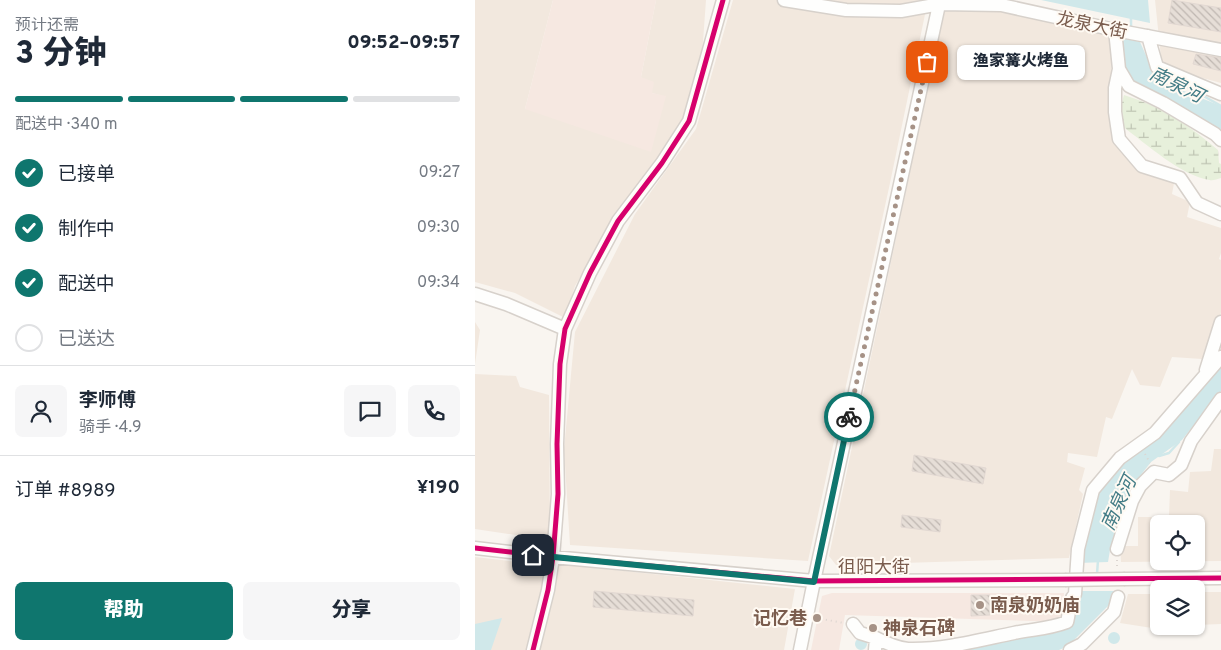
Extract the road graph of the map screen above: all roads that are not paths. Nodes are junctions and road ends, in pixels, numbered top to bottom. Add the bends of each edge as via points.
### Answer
1 (723, 0) edge
2 (784, 0) edge
3 (940, 2) edge
4 (885, 5) edge
5 (1115, 30) junction
6 (1148, 36) junction
7 (1221, 50) edge
8 (1119, 69) junction
9 (1221, 94) edge
10 (1221, 140) edge
11 (1221, 214) edge
12 (475, 294) edge
13 (1221, 322) edge
14 (565, 329) junction
15 (1221, 357) edge
16 (1206, 373) junction
17 (1221, 400) edge
18 (475, 548) edge
19 (1117, 549) road end
20 (553, 557) junction
21 (1221, 578) edge
22 (814, 582) junction
23 (1118, 597) dead end
24 (848, 623) road end
25 (875, 644) edge
26 (533, 650) edge
27 (800, 650) edge
28 (1071, 650) edge

1 - 14 street via 689,121 618,221
2 - 4 street, 龙泉大街 via 847,10
3 - 4 street, 龙泉大街 via 901,11
3 - 5 street, 龙泉大街 via 1001,6
3 - 22 street
5 - 6 street, 龙泉大街
5 - 8 street
6 - 7 street, 龙泉大街
6 - 9 street via 1157,67
8 - 10 street via 1129,86
8 - 11 street via 1115,88 1119,139 1142,166 1180,178 1197,203
12 - 14 street
13 - 16 street
14 - 20 street via 560,364 558,494
15 - 16 street
16 - 25 street via 1155,433 1120,458 1093,490 1077,549 1075,594 1067,622 1052,628 964,645 908,649
17 - 19 street via 1191,441 1181,465 1169,475 1154,472 1140,486
18 - 20 street, 徂阳大街
20 - 22 street, 徂阳大街
20 - 26 street
21 - 22 street, 徂阳大街, bridge
22 - 27 street
23 - 28 street via 1114,612 1082,644
24 - 25 street

